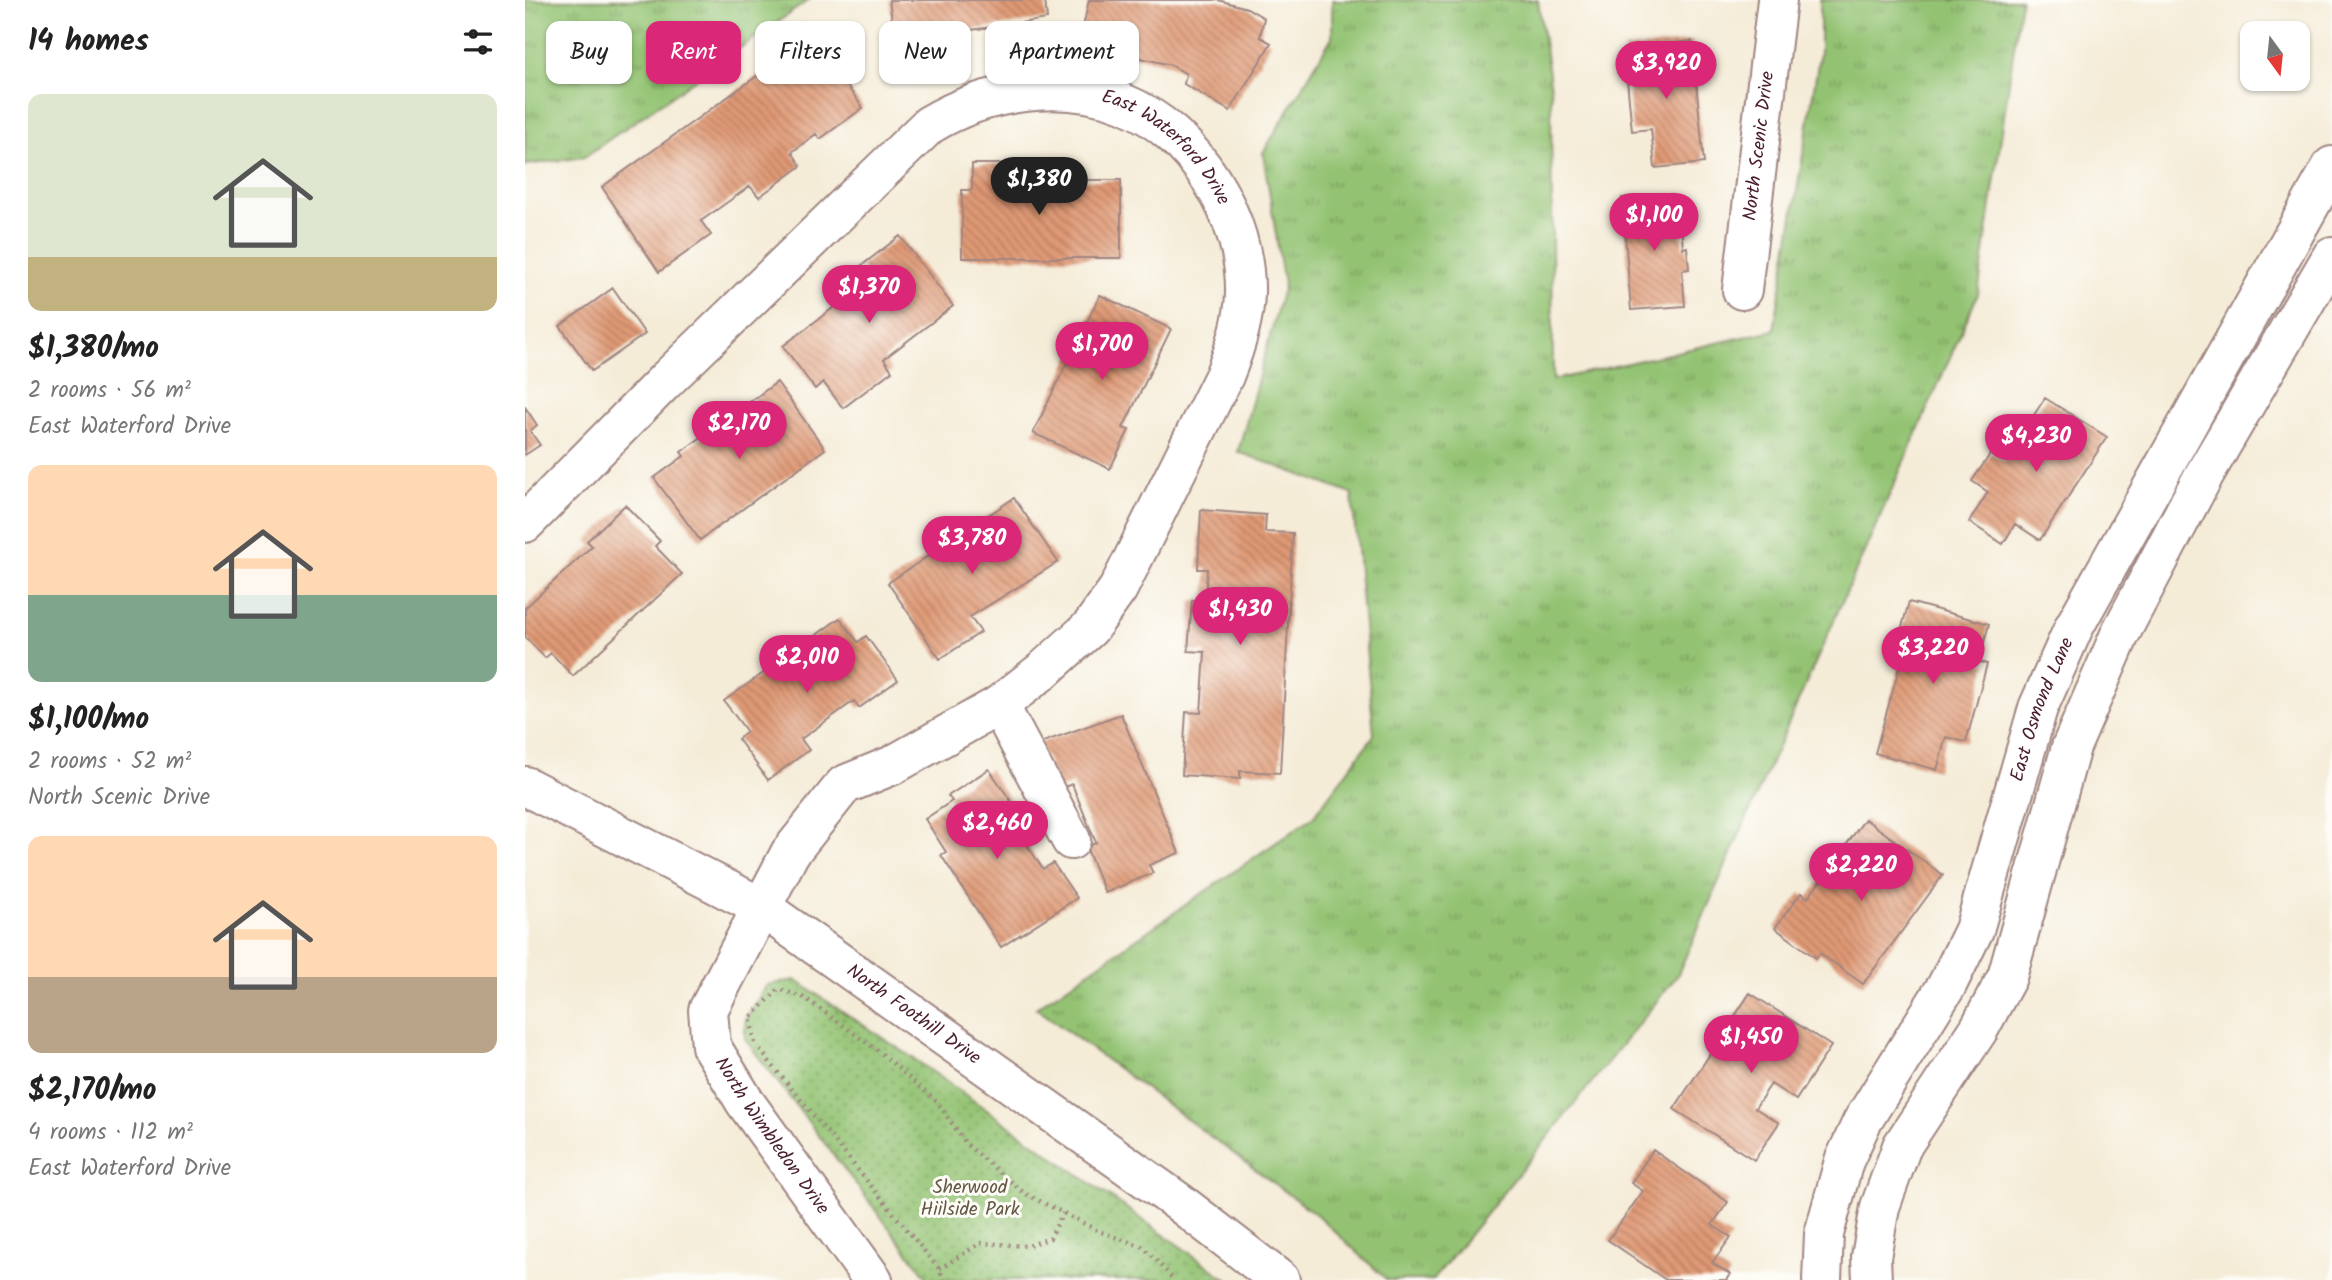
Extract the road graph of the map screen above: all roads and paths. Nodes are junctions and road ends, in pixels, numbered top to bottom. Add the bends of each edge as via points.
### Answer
1 (1777, 0) edge
2 (2332, 166) edge
3 (2332, 256) edge
4 (1742, 290) dead end
5 (525, 523) edge
6 (999, 705) junction
7 (525, 786) edge
8 (1071, 840) dead end
9 (1990, 871) junction
10 (2034, 887) junction
11 (761, 907) junction
12 (1063, 1213) junction
13 (939, 1269) junction
14 (873, 1280) edge
15 (944, 1280) edge
16 (1174, 1280) edge
17 (1280, 1280) edge
18 (1822, 1280) edge
19 (1872, 1280) edge

1 - 4 street, North Scenic Drive
2 - 9 street, East Osmond Lane via 2074,627 2038,708
3 - 10 street, East Osmond Lane via 2204,475 2121,632 2071,747
5 - 6 street, East Waterford Drive via 665,380 929,125 957,108 1038,91 1081,93 1123,103 1161,126 1197,160 1223,200 1239,240 1245,293 1238,341 1118,589 1090,628
6 - 8 street
6 - 11 street, East Waterford Drive via 893,765 821,855
7 - 11 street, North Foothill Drive
9 - 10 street
9 - 18 street, East Osmond Lane via 1974,930 1947,985 1862,1122 1844,1161 1824,1234
10 - 19 street, East Osmond Lane via 2007,977 1979,1029 1902,1146 1880,1207
11 - 14 street, North Wimbledon Drive via 708,1010 711,1046 745,1102
11 - 17 street, North Foothill Drive via 1180,1203
12 - 13 path via 1050,1238 1028,1246 981,1243
12 - 13 path via 1024,1194 966,1144 938,1103 881,1053 805,998 779,989 750,1018 756,1044
12 - 16 path via 1144,1247
13 - 15 path

